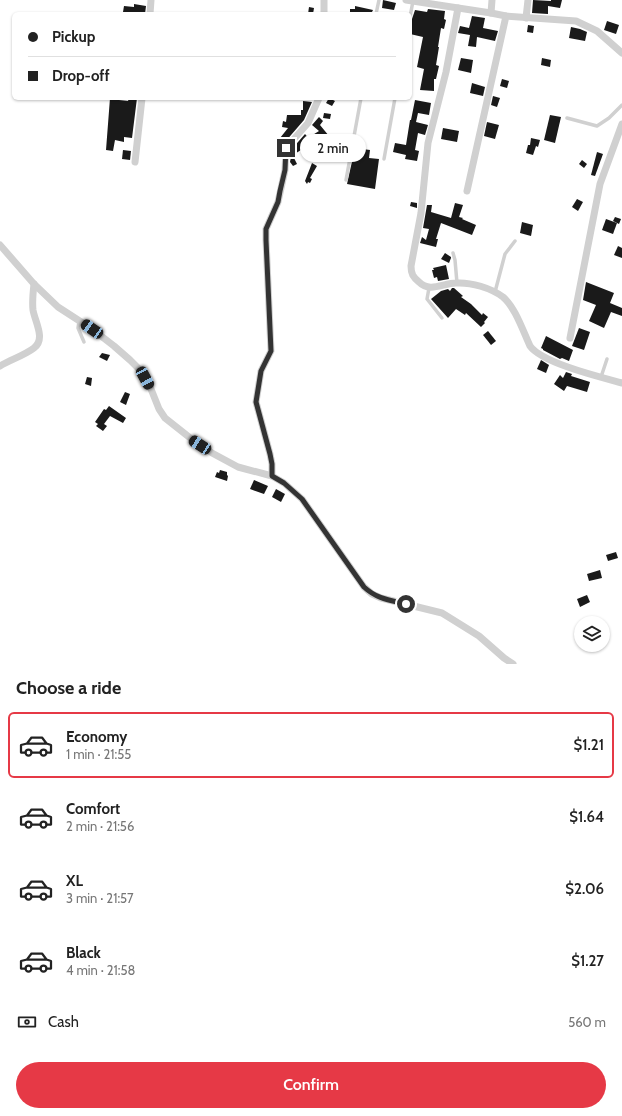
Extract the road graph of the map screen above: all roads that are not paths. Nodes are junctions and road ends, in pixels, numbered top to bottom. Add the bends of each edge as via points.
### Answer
1 (151, 0) edge
2 (324, 0) edge
3 (379, 0) edge
4 (492, 0) edge
5 (528, 0) edge
6 (409, 1) edge
7 (458, 8) junction
8 (150, 12) edge
9 (324, 12) edge
10 (376, 12) edge
11 (410, 12) edge
12 (490, 12) junction
13 (506, 16) junction
14 (526, 18) junction
15 (622, 54) edge
16 (142, 100) edge
17 (317, 100) edge
18 (361, 100) edge
19 (396, 100) edge
20 (622, 105) edge
21 (568, 118) dead end
22 (622, 124) edge
23 (384, 159) dead end
24 (135, 162) dead end
25 (346, 180) dead end
26 (467, 190) dead end
27 (515, 241) dead end
28 (0, 245) edge
29 (453, 253) dead end
30 (458, 282) junction
31 (34, 284) junction
32 (429, 288) junction
33 (495, 292) junction
34 (442, 318) dead end
35 (79, 320) junction
36 (570, 338) dead end
37 (84, 342) dead end
38 (607, 359) dead end
39 (0, 366) edge
40 (601, 377) junction
41 (622, 384) edge
42 (272, 476) junction
43 (514, 664) edge

1 - 8 street
2 - 9 street
3 - 10 lane
4 - 12 street
5 - 14 street
6 - 7 street
6 - 11 lane
7 - 12 street
7 - 32 street via 446,72 428,143 421,213 411,266 412,274
12 - 13 street
13 - 14 street
13 - 26 street
14 - 15 street via 576,21 597,31
16 - 24 street
17 - 42 street via 308,123 286,148 285,170 278,202 266,229 271,351 261,371 256,402 270,454
18 - 25 lane
19 - 23 lane
20 - 21 lane via 597,126
22 - 36 street via 600,184
27 - 33 lane via 506,254
28 - 31 street
29 - 30 lane
30 - 32 street
30 - 33 street
31 - 35 street via 58,307
31 - 39 street via 33,302 39,332 38,344 25,354
32 - 34 lane via 427,300
33 - 40 street via 511,305 533,350 539,355
35 - 37 lane via 78,328
35 - 42 street via 114,346 142,372 165,418 212,453 238,467
38 - 40 lane
40 - 41 street
42 - 43 street via 302,499 364,587 372,594 442,613 480,636

